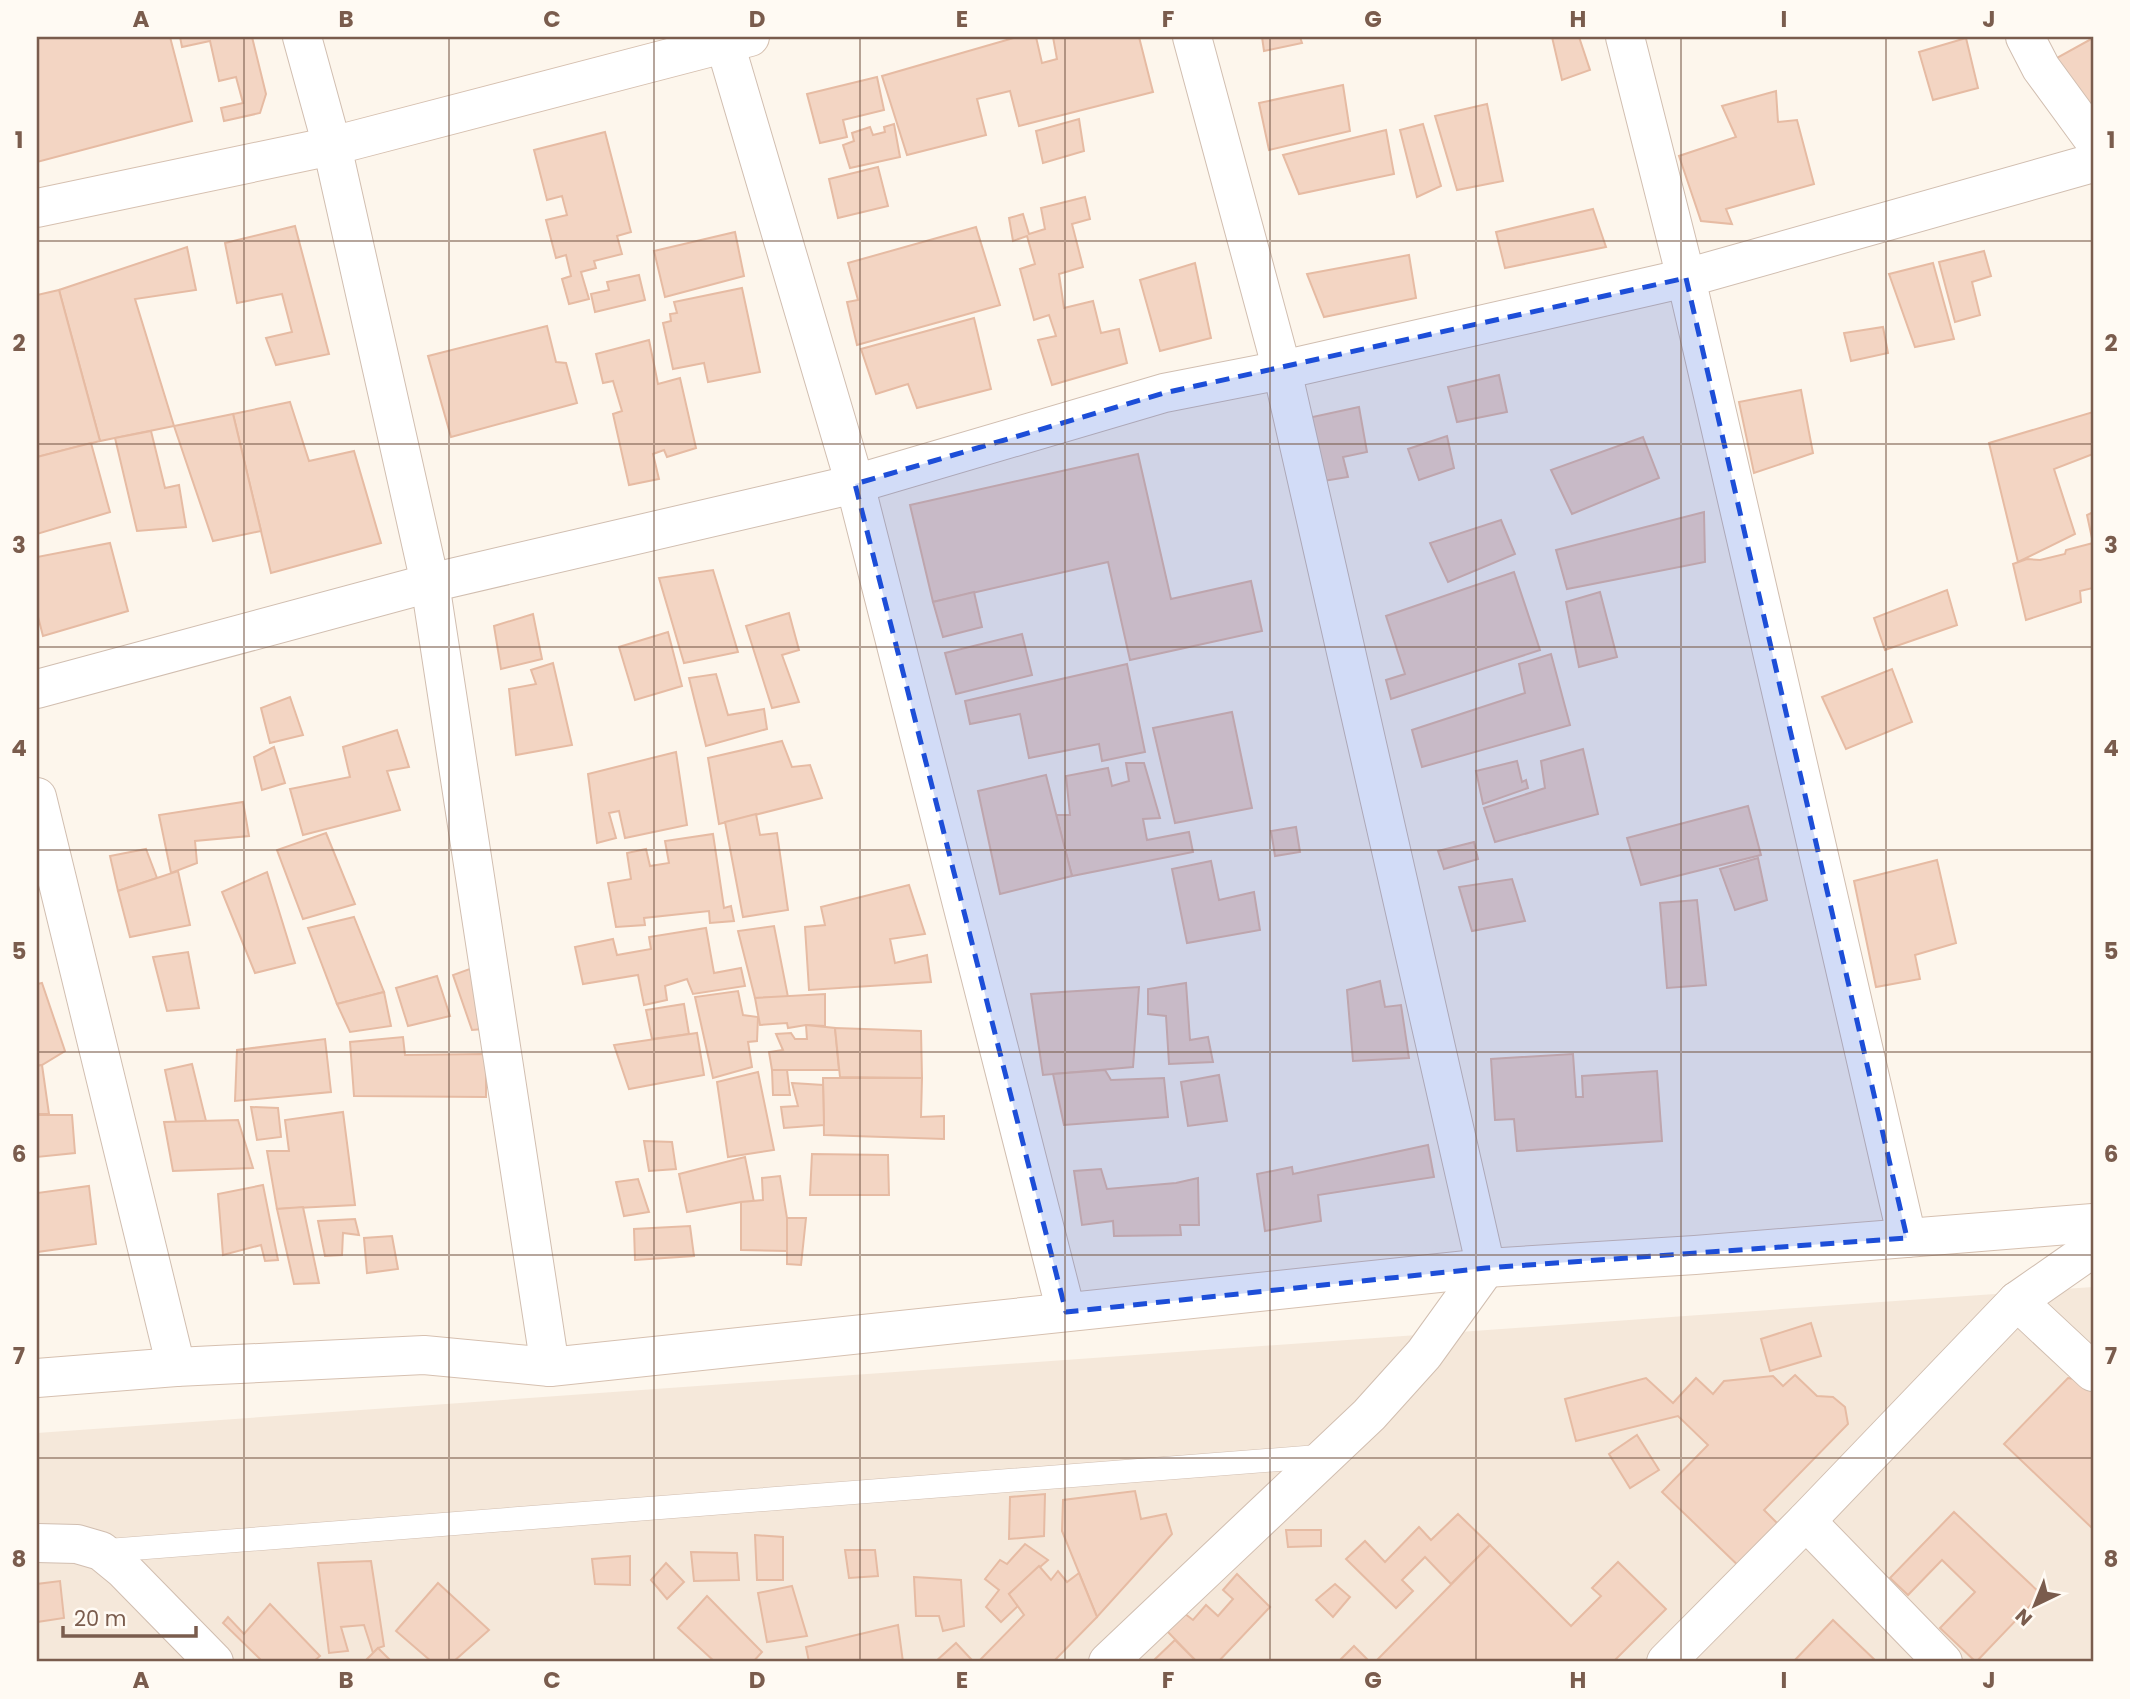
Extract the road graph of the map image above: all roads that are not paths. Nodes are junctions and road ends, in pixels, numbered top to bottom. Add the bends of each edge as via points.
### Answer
1 (302, 37) edge
2 (1192, 37) edge
3 (1625, 37) edge
4 (2025, 37) edge
5 (733, 39) edge
6 (2093, 139) edge
7 (332, 146) junction
8 (2093, 163) edge
9 (37, 208) edge
10 (1686, 278) junction
11 (1282, 370) junction
12 (855, 484) junction
13 (430, 583) junction
14 (37, 689) edge
15 (37, 797) edge
16 (2093, 1223) edge
17 (1908, 1238) junction
18 (2093, 1248) edge
19 (1486, 1268) junction
20 (2017, 1301) junction
21 (1066, 1312) junction
22 (176, 1367) junction
23 (550, 1367) junction
24 (2093, 1372) edge
25 (37, 1378) edge
26 (1327, 1456) junction
27 (1806, 1521) junction
28 (37, 1543) edge
29 (101, 1551) junction
30 (214, 1662) edge
31 (1108, 1662) edge
32 (1666, 1662) edge
33 (1943, 1662) edge

1 - 7 street
2 - 11 street
3 - 10 street
4 - 6 street
5 - 7 street
5 - 12 street
7 - 9 street
7 - 13 street
8 - 10 street
10 - 11 street
10 - 17 street
11 - 12 street via 1164,393
11 - 19 street
12 - 13 street
12 - 21 street
13 - 14 street
13 - 23 street
15 - 22 street
16 - 17 street
17 - 19 street
18 - 20 street
19 - 21 street
19 - 26 street via 1424,1354
20 - 24 street
20 - 27 street
21 - 23 street
22 - 23 street via 424,1355
22 - 25 street
26 - 29 lane
26 - 31 street
27 - 32 street
27 - 33 street
28 - 29 street via 77,1544
29 - 30 street

